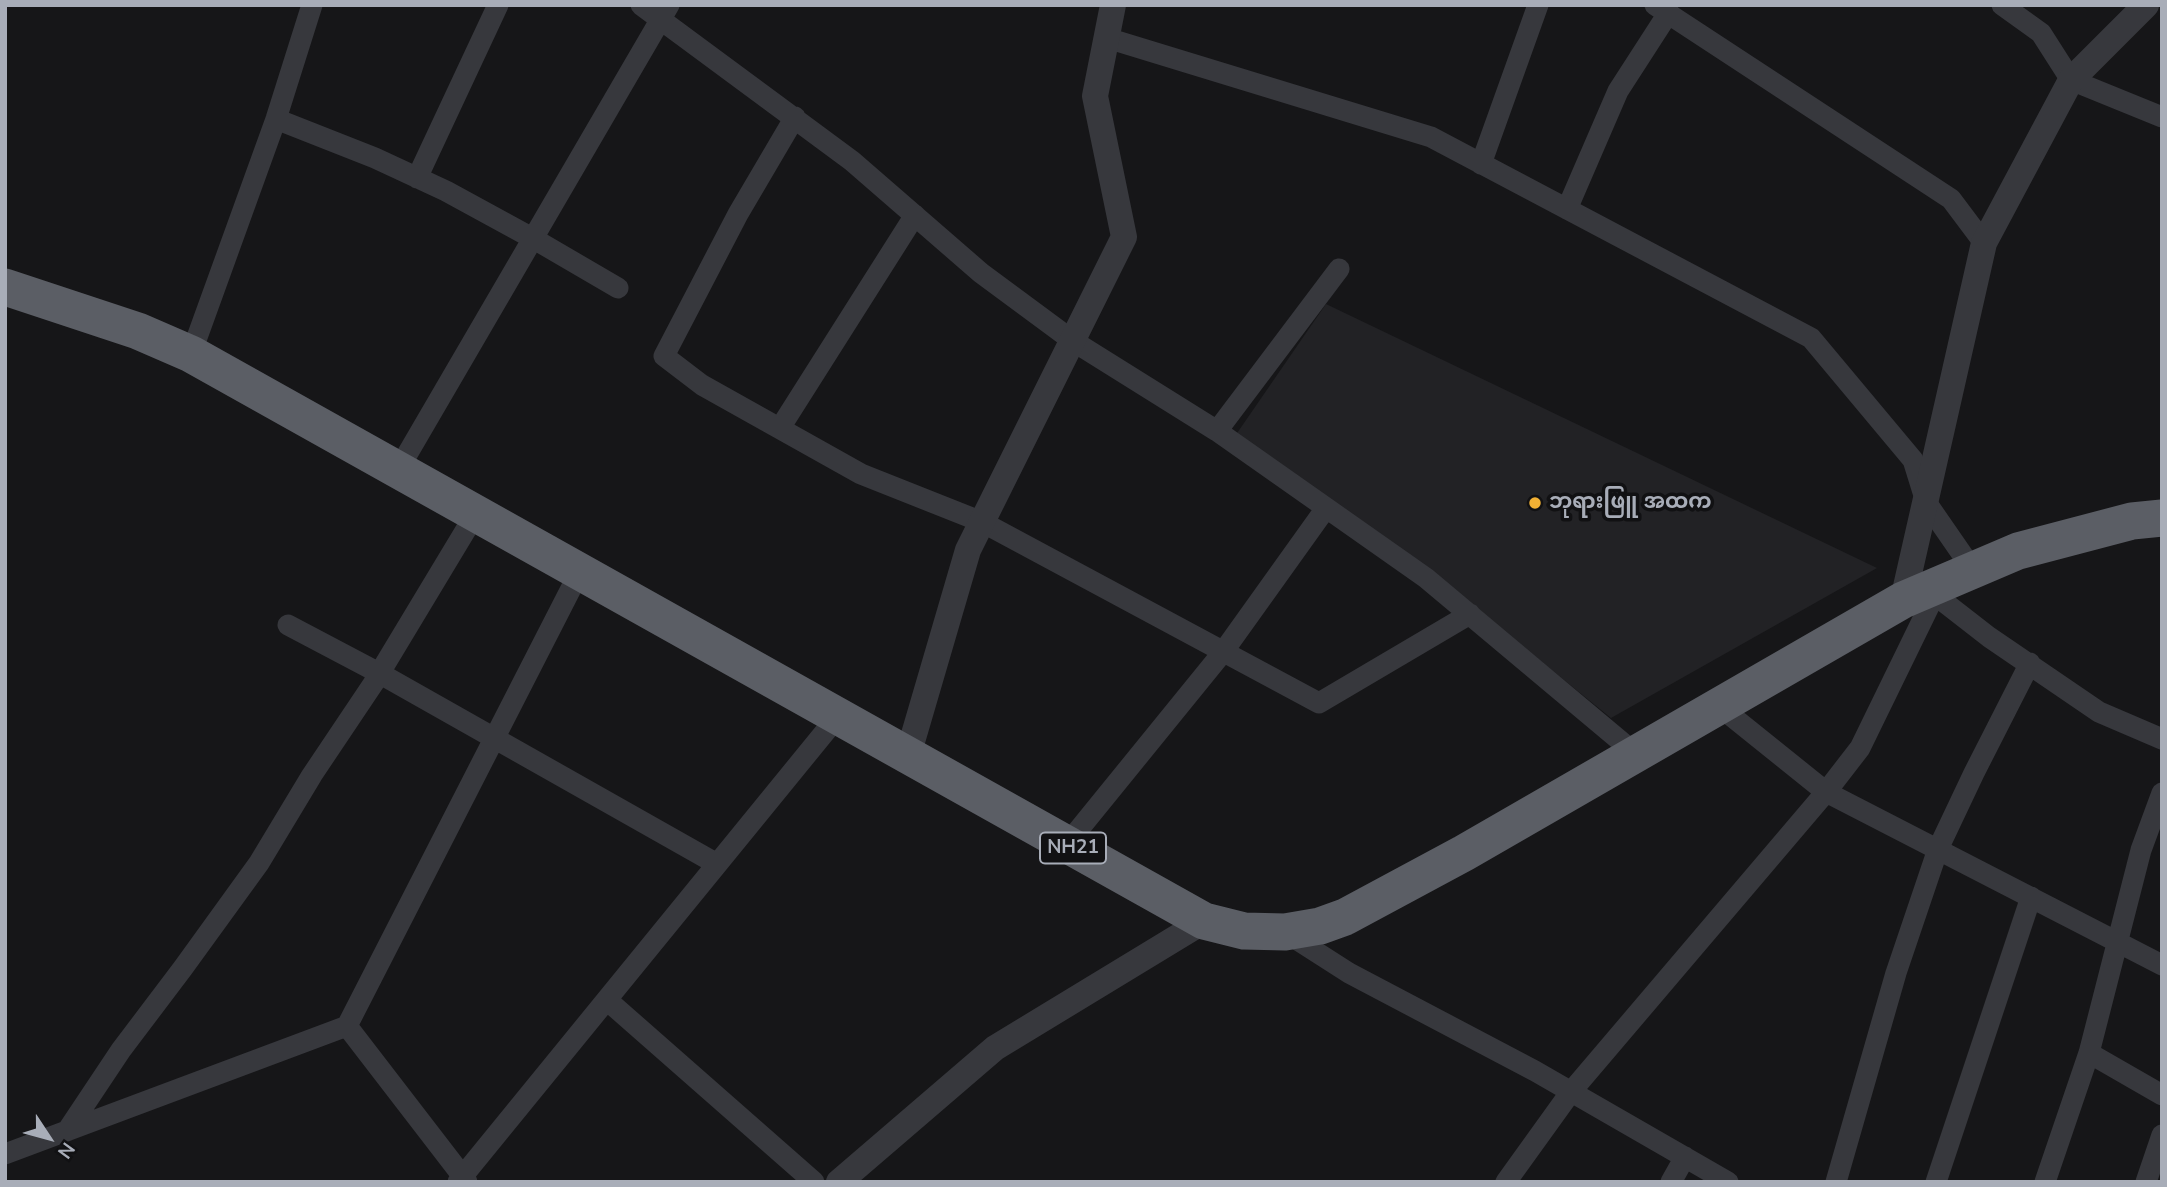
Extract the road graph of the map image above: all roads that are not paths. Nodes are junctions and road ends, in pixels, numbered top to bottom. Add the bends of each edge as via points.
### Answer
1 (312, 5) edge
2 (498, 5) edge
3 (641, 5) edge
4 (1113, 5) edge
5 (1538, 5) edge
6 (2002, 5) edge
7 (2146, 5) edge
8 (1662, 9) edge
9 (665, 12) edge
10 (1107, 38) junction
11 (2071, 80) junction
12 (795, 117) junction
13 (2162, 117) edge
14 (276, 119) junction
15 (1481, 164) junction
16 (417, 178) junction
17 (1567, 209) junction
18 (915, 215) junction
19 (534, 239) junction
20 (1984, 243) junction
21 (1339, 269) dead end
22 (5, 287) edge
23 (618, 288) dead end
24 (1073, 341) junction
25 (191, 354) junction
26 (780, 428) junction
27 (1217, 431) junction
28 (398, 470) junction
29 (1926, 502) junction
30 (1326, 508) junction
31 (476, 513) junction
32 (2162, 518) edge
33 (982, 522) junction
34 (580, 571) junction
35 (1938, 587) junction
36 (1470, 614) junction
37 (288, 625) dead end
38 (1223, 652) junction
39 (2030, 663) junction
40 (379, 673) junction
41 (1719, 706) junction
42 (838, 716) junction
43 (494, 738) junction
44 (2162, 739) edge
45 (1636, 754) junction
46 (908, 755) junction
47 (1826, 792) junction
48 (2162, 793) edge
49 (1067, 844) junction
50 (1938, 849) junction
51 (717, 864) junction
52 (2031, 897) junction
53 (1204, 921) junction
54 (1284, 932) junction
55 (2118, 942) junction
56 (2162, 965) edge
57 (607, 1000) junction
58 (347, 1026) junction
59 (2090, 1053) junction
60 (1570, 1093) junction
61 (2162, 1095) edge
62 (67, 1131) junction
63 (2162, 1135) edge
64 (5, 1154) edge
65 (1685, 1157) junction
66 (463, 1180) edge
67 (814, 1182) edge
68 (839, 1182) edge
69 (1506, 1182) edge
70 (1671, 1182) edge
71 (1728, 1182) edge
72 (1836, 1182) edge
73 (1936, 1182) edge
74 (2045, 1182) edge
75 (2146, 1182) edge

1 - 14 street
2 - 16 street
3 - 9 street
4 - 10 street
5 - 15 street
6 - 11 street via 2041,33
7 - 11 street
8 - 17 street via 1618,91
8 - 20 street via 1951,199
9 - 12 street
9 - 19 street
10 - 15 street via 1431,137
10 - 24 street via 1095,96 1124,237
11 - 13 street
11 - 20 street
12 - 18 street
12 - 26 street via 737,214 664,356 702,385
14 - 16 street
14 - 25 street
15 - 17 street
16 - 19 street
17 - 29 street via 1811,338 1913,460
18 - 24 street via 981,273
18 - 26 street
19 - 23 street
19 - 28 street
20 - 29 street
21 - 27 street
22 - 25 highway, NH21 via 138,331
24 - 27 street
24 - 33 street
25 - 28 highway, NH21
26 - 33 street via 861,474
27 - 30 street
28 - 31 highway, NH21
29 - 35 street
29 - 35 street
30 - 36 street
30 - 38 street
31 - 34 highway, NH21
31 - 40 street
32 - 35 highway, NH21 via 2133,521 2018,551
33 - 38 street
33 - 46 street via 968,550
34 - 42 highway, NH21
34 - 43 street
35 - 39 street via 1989,637
35 - 41 highway, NH21
35 - 47 street via 1860,748
36 - 38 street via 1319,703
36 - 45 street
37 - 40 street
38 - 49 street
39 - 44 street via 2099,712
39 - 50 street
40 - 43 street
40 - 62 street via 259,863
41 - 45 highway, NH21
41 - 47 street
42 - 46 highway, NH21
42 - 51 street
43 - 51 street
43 - 58 street
45 - 54 highway, NH21 via 1345,917
46 - 49 highway, NH21
47 - 50 street
47 - 60 street
48 - 55 street via 2141,850
49 - 53 highway, NH21
50 - 52 street
50 - 72 street via 1896,973
51 - 57 street
52 - 55 street
52 - 73 street
53 - 54 highway, NH21 via 1244,932
53 - 68 street via 995,1048
54 - 60 street via 1349,973
55 - 56 street
55 - 59 street
57 - 66 street
57 - 67 street
58 - 62 street
58 - 66 street
59 - 61 street
59 - 74 street
60 - 65 street
60 - 69 street
62 - 64 street
63 - 75 street
65 - 70 street
65 - 71 street

